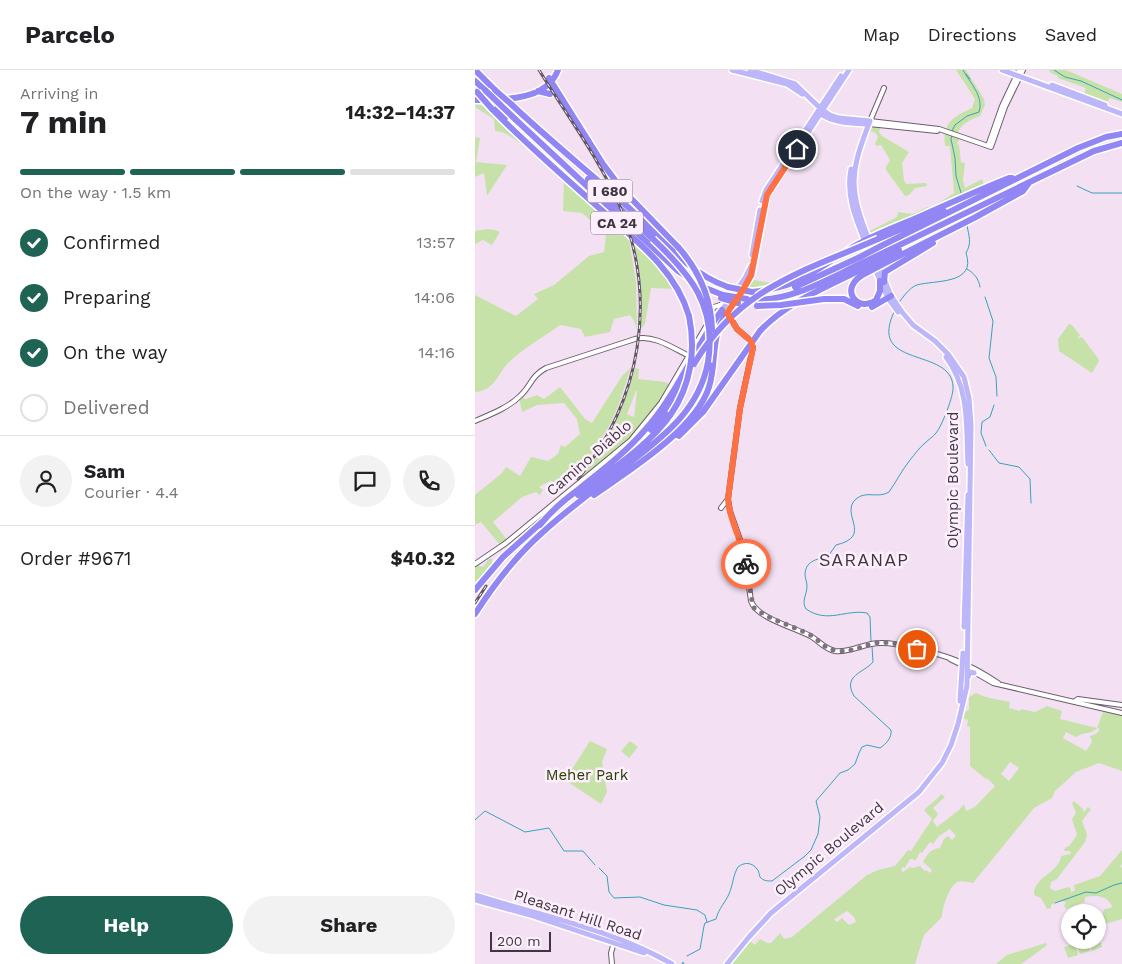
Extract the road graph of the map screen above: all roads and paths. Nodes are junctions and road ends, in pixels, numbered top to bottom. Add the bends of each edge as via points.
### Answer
1 (475, 70) edge
2 (553, 70) edge
3 (558, 70) edge
4 (732, 70) edge
5 (750, 70) edge
6 (845, 70) edge
7 (849, 70) edge
8 (1002, 70) edge
9 (1011, 70) edge
10 (1019, 73) edge
11 (550, 80) junction
12 (475, 81) edge
13 (538, 91) junction
14 (550, 94) dead end
15 (475, 95) edge
16 (493, 96) junction
17 (820, 111) junction
18 (1122, 113) edge
19 (868, 122) junction
20 (846, 123) junction
21 (863, 132) junction
22 (1122, 134) edge
23 (546, 138) junction
24 (1122, 142) edge
25 (603, 164) junction
26 (1034, 170) junction
27 (996, 186) junction
28 (771, 189) junction
29 (775, 196) dead end
30 (607, 206) junction
31 (953, 206) junction
32 (986, 207) junction
33 (957, 227) junction
34 (866, 238) junction
35 (670, 248) junction
36 (884, 255) junction
37 (863, 265) junction
38 (882, 282) junction
39 (752, 292) junction
40 (721, 296) junction
41 (891, 299) junction
42 (722, 310) junction
43 (901, 313) junction
44 (689, 356) junction
45 (708, 362) junction
46 (475, 421) edge
47 (652, 452) junction
48 (728, 499) junction
49 (561, 507) junction
50 (721, 508) dead end
51 (539, 525) junction
52 (550, 526) junction
53 (475, 564) edge
54 (475, 590) edge
55 (475, 614) edge
56 (963, 653) junction
57 (947, 656) junction
58 (957, 659) junction
59 (964, 665) junction
60 (974, 673) junction
61 (983, 678) junction
62 (993, 680) junction
63 (967, 682) junction
64 (998, 683) junction
65 (1075, 701) junction
66 (1122, 705) edge
67 (961, 709) junction
68 (1122, 713) edge
69 (475, 895) edge
70 (475, 900) edge
71 (615, 940) junction
72 (612, 964) edge
73 (665, 964) edge
74 (672, 964) edge
75 (729, 964) edge

1 - 16 highway, I 680
2 - 11 highway
3 - 11 highway
4 - 17 main road via 787,84
5 - 17 main road via 791,82
6 - 17 main road
7 - 17 main road
8 - 10 main road
9 - 10 main road
10 - 18 main road
10 - 19 street via 990,146 926,126
11 - 13 highway
11 - 16 highway via 530,90
11 - 25 highway
12 - 30 highway, I 680, bridge
13 - 14 highway
13 - 16 highway via 517,98
15 - 16 highway
15 - 49 highway, CA 24, bridge via 520,140 528,143 658,261 675,283 689,316 691,364 685,388 671,414 645,443
16 - 23 highway, I 680, bridge via 511,104
16 - 30 highway via 518,129
17 - 19 main road via 839,118
17 - 20 main road via 834,121
17 - 28 main road
17 - 42 main road via 764,194 750,267
19 - 19 street, Olympic Boulevard via 884,88
19 - 20 main road
19 - 21 main road, Olympic Boulevard
19 - 34 main road, Olympic Boulevard via 853,182
20 - 21 main road via 859,125
21 - 34 main road, Olympic Boulevard via 849,181 853,211
22 - 26 highway, I 680 via 1092,142
23 - 35 highway, I 680 via 629,208
23 - 45 highway, bridge via 683,269 700,296 706,313
24 - 32 highway, I 680 via 1083,156
25 - 35 highway via 619,190
25 - 45 highway, bridge via 679,248 699,275 709,302 712,336
26 - 27 highway, I 680
26 - 27 highway
27 - 31 highway, I 680
28 - 29 main road
28 - 42 main road via 765,201 751,275 743,290
30 - 40 highway, I 680 via 678,271 709,293
31 - 34 highway
31 - 36 highway, I 680
31 - 49 highway, bridge via 783,280 756,296 722,325 705,346 666,411 652,428
32 - 33 highway
32 - 36 highway, I 680 via 973,209
33 - 36 highway
33 - 38 highway via 887,270
34 - 38 main road, Olympic Boulevard
34 - 39 highway via 798,281 777,289
35 - 39 highway, I 680, bridge via 699,273 728,287
36 - 37 highway, I 680, bridge
36 - 37 highway, bridge
37 - 38 highway via 851,287 858,302 867,304 876,300
37 - 39 highway, I 680 via 798,286
37 - 40 highway, I 680, bridge via 797,294 770,299
37 - 47 highway, bridge via 776,316 760,331 698,419 678,437
38 - 41 main road, Olympic Boulevard
40 - 41 highway, bridge via 757,306 841,298 867,308
41 - 43 main road, Olympic Boulevard
42 - 44 street, Camino Diablo via 711,310 709,321
42 - 47 highway via 711,378 702,404 689,422
42 - 48 street via 751,341 753,348 740,408
42 - 51 highway via 647,428
43 - 56 main road, Olympic Boulevard via 912,328 945,356 959,379 965,399 968,469
43 - 59 main road, Olympic Boulevard via 948,354 964,378 969,398 971,464
44 - 46 street via 652,339 635,339 539,372 519,397
44 - 53 street, Camino Diablo via 656,411 625,446
45 - 52 highway via 697,395 670,431
47 - 52 highway
48 - 50 street
48 - 57 street via 745,552 753,607 812,637 829,650 851,650 876,643
49 - 51 highway, CA 24
51 - 54 highway, CA 24 via 503,557
52 - 55 highway via 512,564
56 - 58 main road
56 - 59 main road, Olympic Boulevard
57 - 58 street
57 - 59 street
58 - 59 street
59 - 60 street
59 - 62 street
59 - 63 main road, Olympic Boulevard
59 - 67 main road, Olympic Boulevard
60 - 61 street
60 - 63 main road via 969,673
61 - 62 street
61 - 64 street
62 - 64 street
63 - 67 main road, Olympic Boulevard
64 - 65 street
65 - 66 street
65 - 68 street
67 - 75 main road, Olympic Boulevard via 947,753 924,786 771,913
69 - 71 main road, Pleasant Hill Road
70 - 71 main road, Pleasant Hill Road
71 - 72 street
71 - 73 main road, Pleasant Hill Road
71 - 74 main road, Pleasant Hill Road via 646,950

